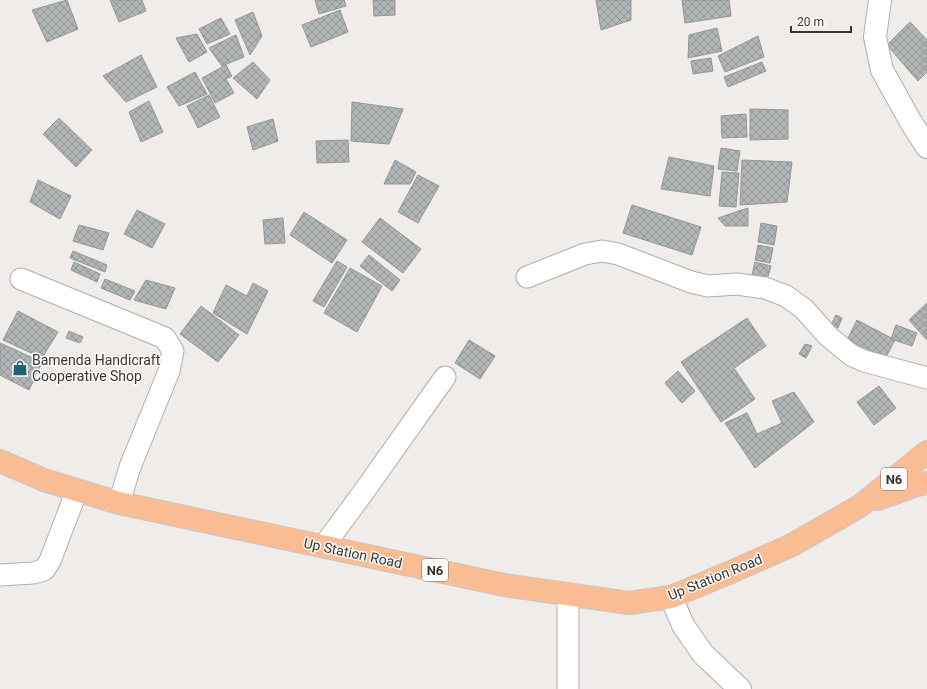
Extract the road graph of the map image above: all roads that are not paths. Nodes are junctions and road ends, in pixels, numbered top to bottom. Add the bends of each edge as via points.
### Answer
1 (880, 0) edge
2 (927, 147) edge
3 (527, 277) dead end
4 (21, 279) dead end
5 (445, 377) dead end
6 (927, 378) edge
7 (927, 452) edge
8 (0, 461) edge
9 (927, 483) edge
10 (77, 490) junction
11 (119, 503) junction
12 (860, 506) junction
13 (323, 547) junction
14 (0, 575) edge
15 (568, 595) junction
16 (671, 596) junction
17 (568, 689) edge
18 (740, 689) edge

1 - 2 street via 875,37 882,70
3 - 6 street via 585,254 602,251 618,254 708,286 737,284 765,288 786,296 804,309 828,336 851,355
4 - 11 street via 165,338 173,351 169,371 130,467
5 - 13 street
7 - 12 highway, N6
8 - 10 highway, Up Station Road / N6 via 44,480
9 - 12 highway, N6
10 - 11 highway, Up Station Road / N6
10 - 14 street via 50,561 44,570
11 - 13 highway, Up Station Road / N6
12 - 16 highway, Up Station Road / N6 via 792,545
13 - 15 highway, Up Station Road / N6 via 504,585
15 - 16 highway, Up Station Road / N6 via 629,603
15 - 17 street
16 - 18 street via 683,625 703,654

